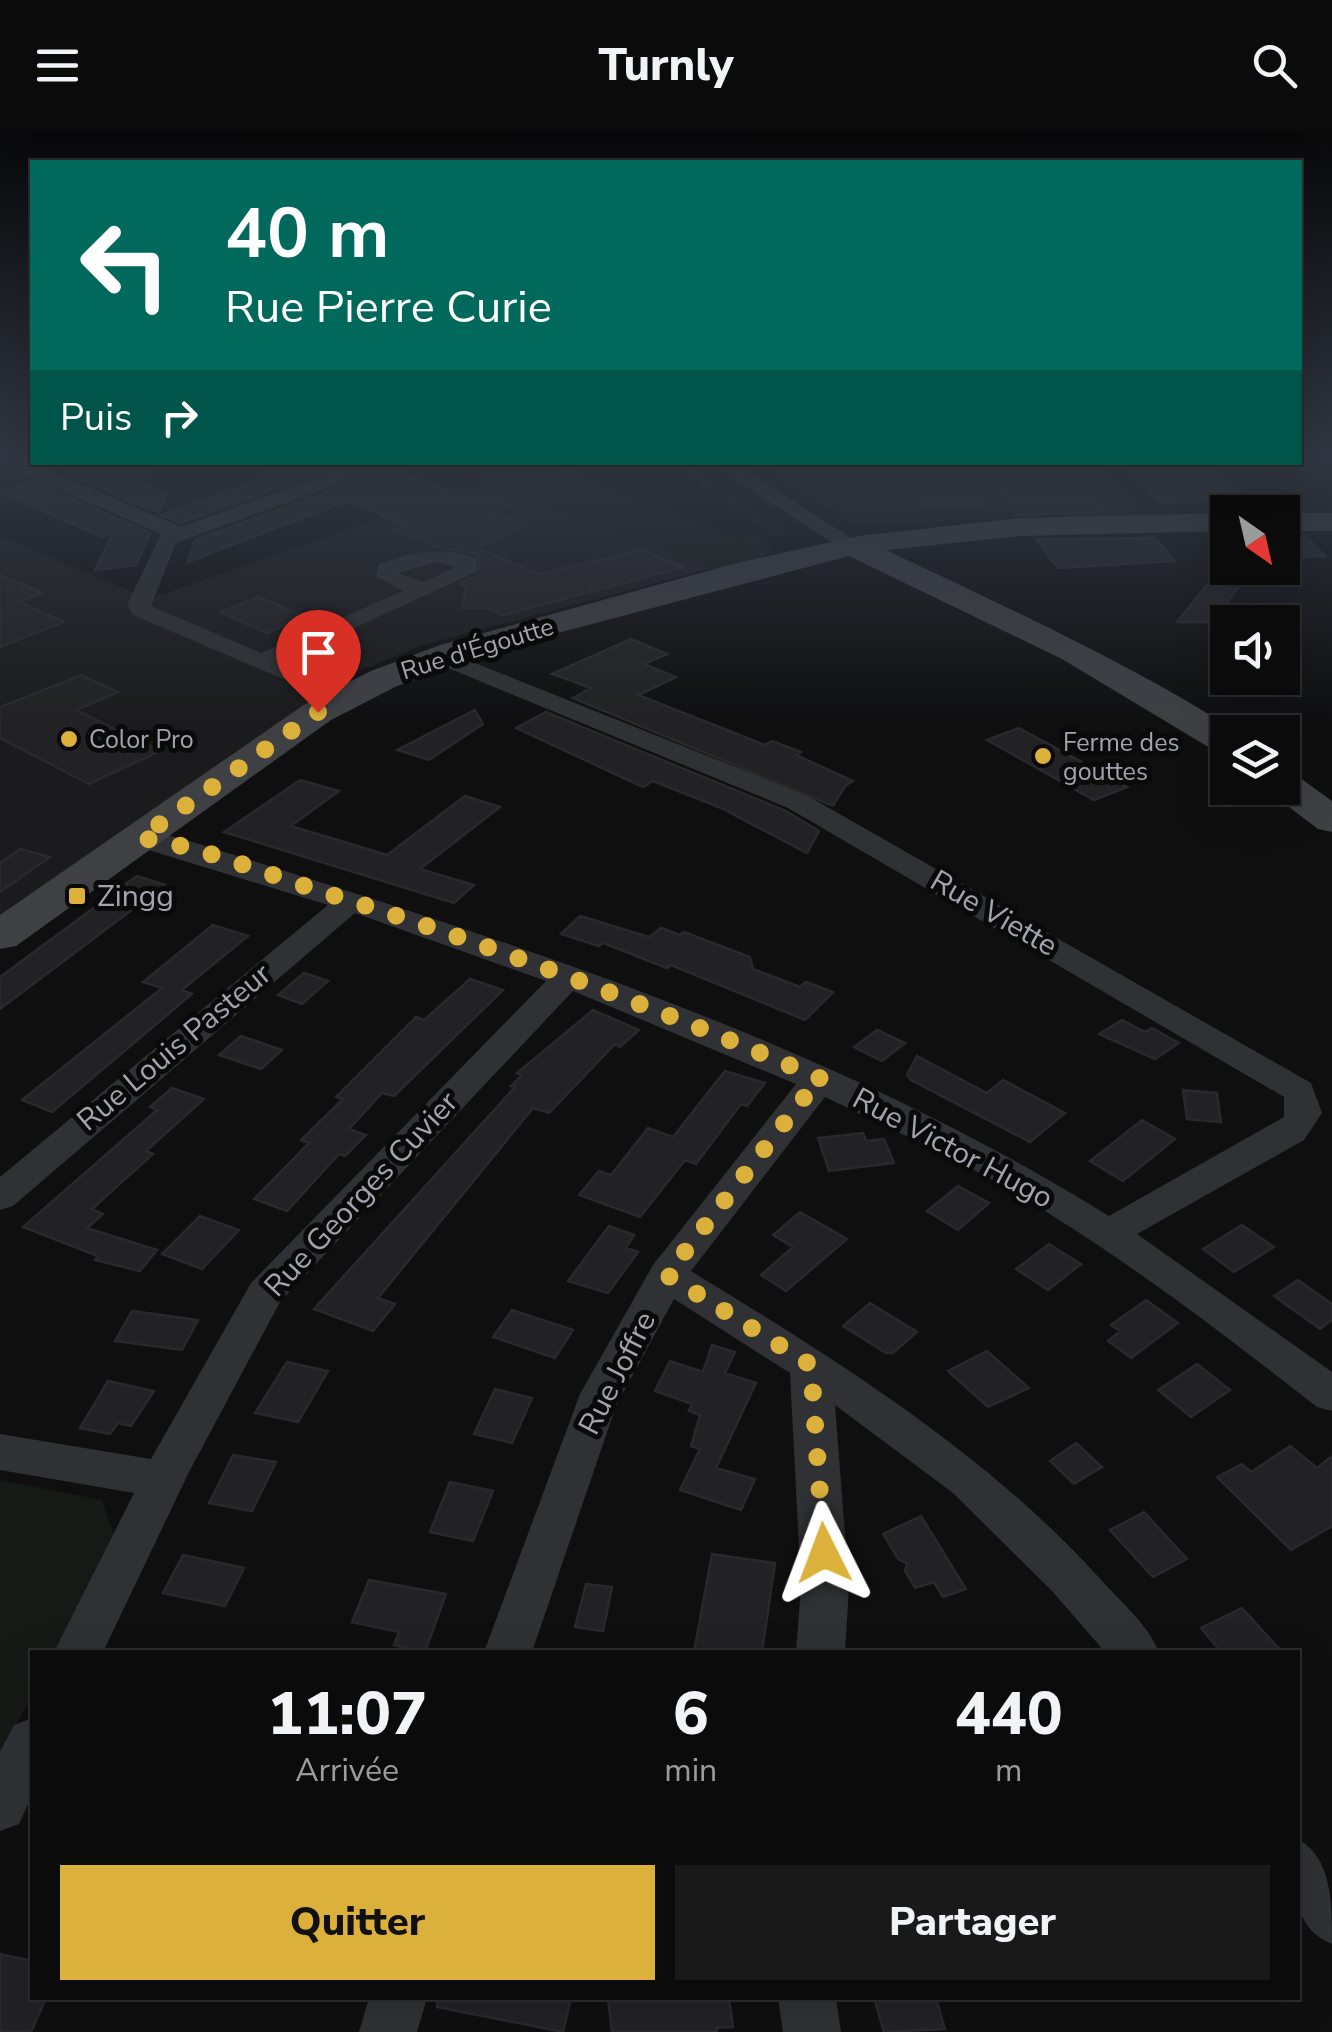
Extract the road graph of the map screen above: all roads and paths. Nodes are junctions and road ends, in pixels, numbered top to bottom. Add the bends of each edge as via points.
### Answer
1 (164, 546) edge
2 (853, 546) joint
3 (422, 590) dead end
4 (440, 656) junction
5 (265, 660) junction
6 (344, 696) junction
7 (1210, 731) edge
8 (1300, 796) edge
9 (1332, 820) edge
10 (140, 838) junction
11 (351, 901) junction
12 (0, 936) edge
13 (570, 974) junction
14 (824, 1080) junction
15 (0, 1197) edge
16 (1108, 1234) junction
17 (667, 1275) junction
18 (811, 1365) junction
19 (1332, 1394) edge
20 (0, 1452) edge
21 (166, 1480) junction
22 (79, 1650) edge
23 (509, 1650) edge
24 (820, 1650) edge
25 (1133, 1650) edge
26 (30, 1750) edge
27 (0, 1806) edge
28 (1300, 1869) edge
29 (1332, 1916) edge
30 (397, 2000) edge
31 (807, 2000) edge
32 (388, 2032) edge
33 (812, 2032) edge

1 - 5 street via 141,610
2 - 4 main road, Rue d'Égoutte
2 - 7 main road via 1074,652
3 - 5 street
4 - 6 main road, Rue d'Égoutte
4 - 16 street, Rue Viette via 798,802 1299,1090 1304,1120 1291,1132
5 - 6 street
6 - 10 main road, Rue d'Égoutte
8 - 9 main road
10 - 11 street, Rue Victor Hugo
10 - 12 main road, Rue d'Égoutte
11 - 13 street, Rue Victor Hugo
11 - 15 street, Rue Louis Pasteur
13 - 14 street, Rue Victor Hugo
13 - 21 street, Rue Georges Cuvier via 265,1294
14 - 16 street, Rue Victor Hugo via 1027,1183
14 - 17 street, Rue Joffre
16 - 19 street, Rue Victor Hugo
17 - 18 street
17 - 23 street, Rue Joffre via 596,1406
18 - 24 street via 826,1587
18 - 25 street via 969,1480
20 - 21 street
21 - 22 street, Rue Georges Cuvier
26 - 27 street
28 - 29 street
30 - 32 street
31 - 33 street

